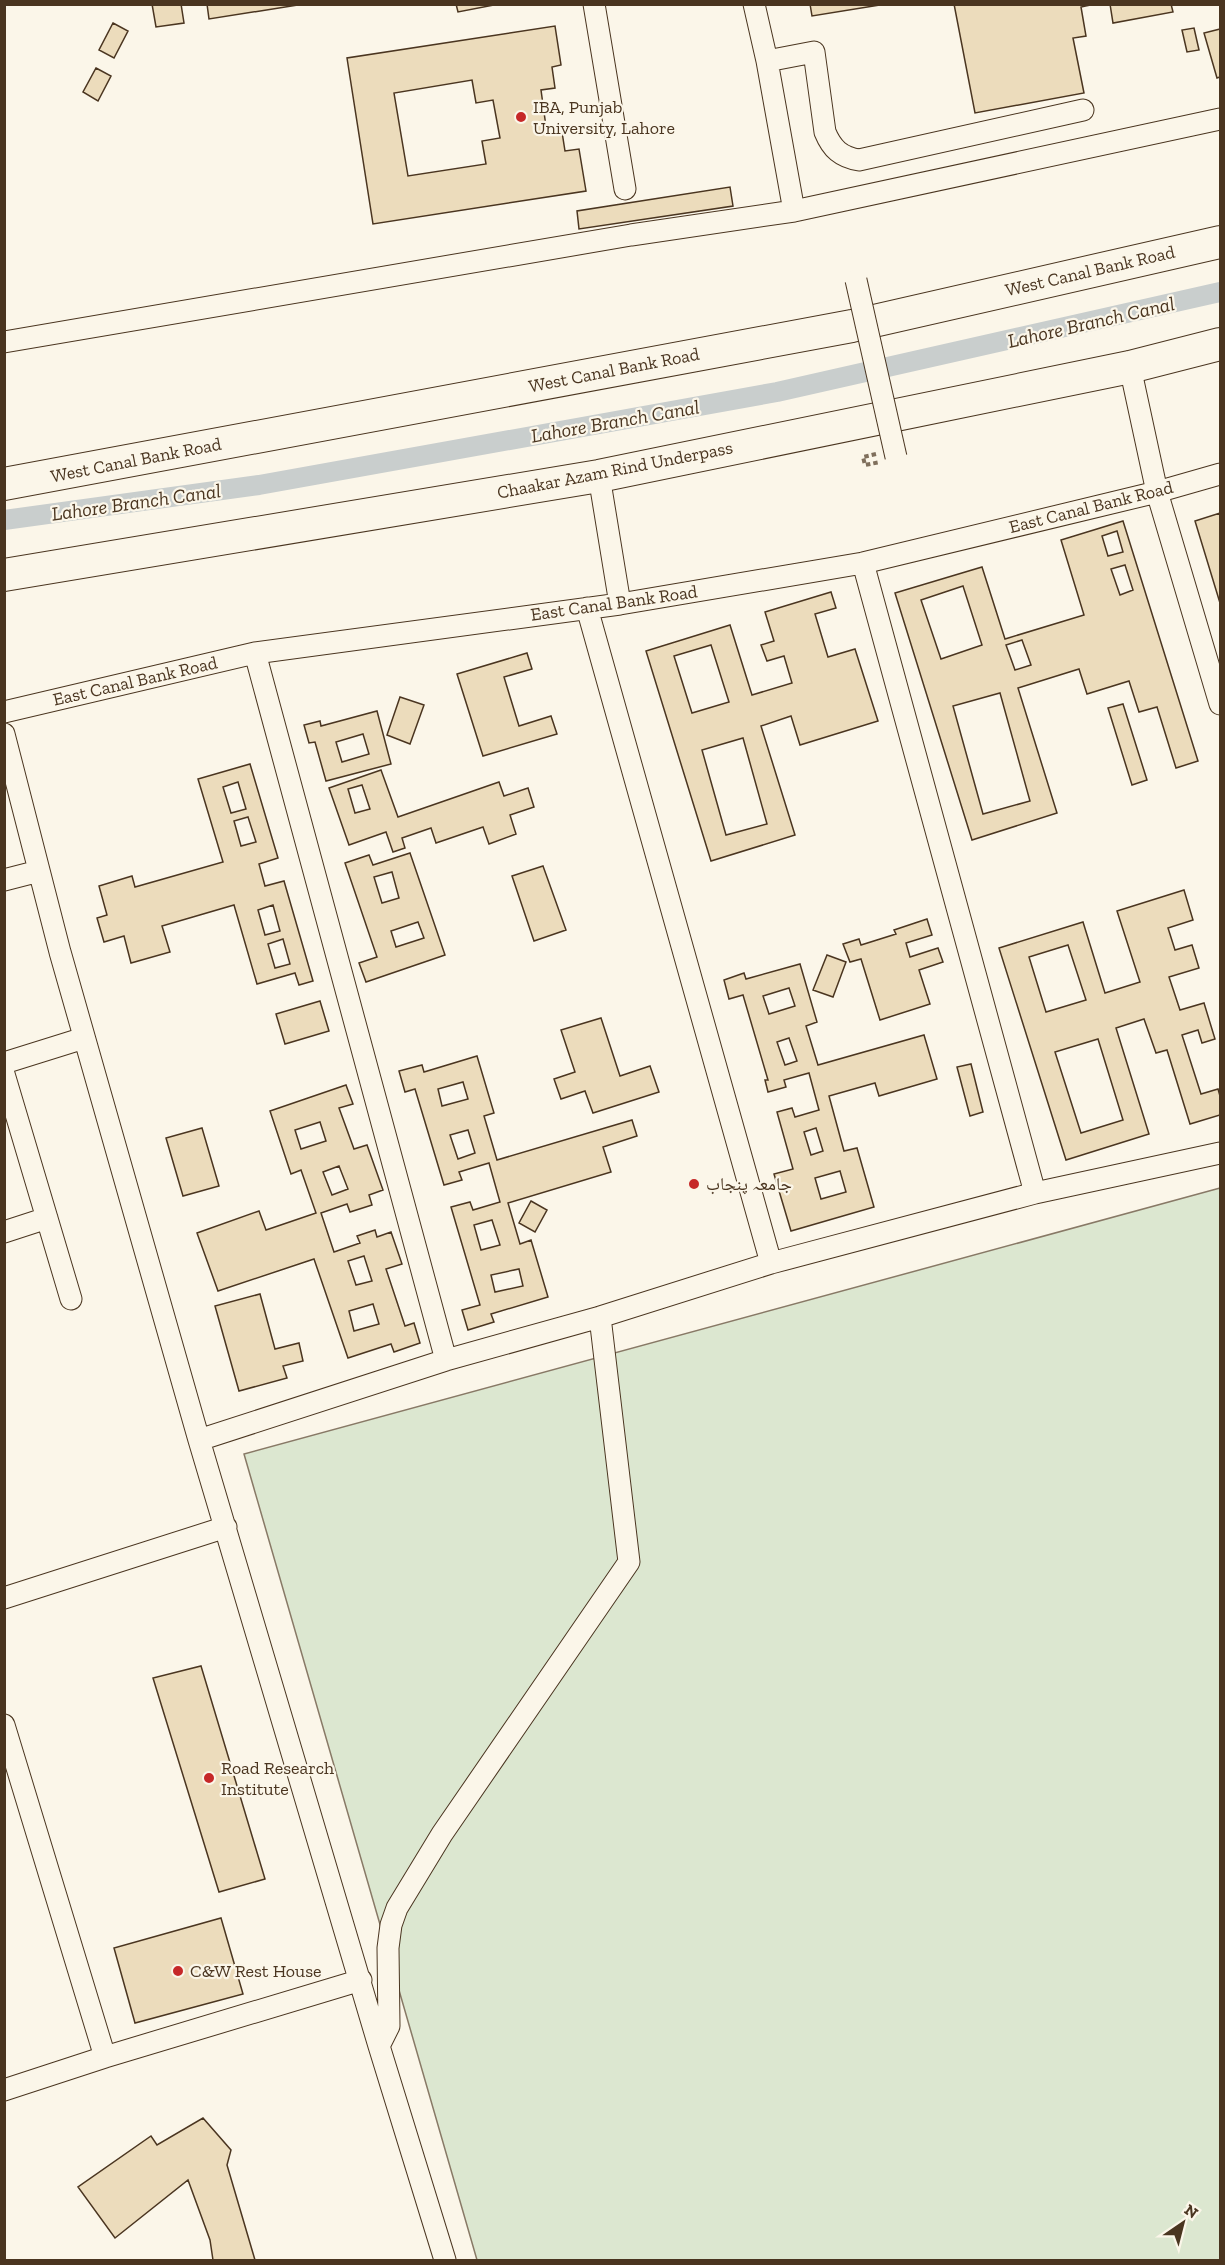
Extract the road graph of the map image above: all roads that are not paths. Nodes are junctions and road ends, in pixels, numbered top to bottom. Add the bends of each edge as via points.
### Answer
1 (594, 4) edge
2 (754, 4) edge
3 (767, 61) junction
4 (1083, 110) dead end
5 (1221, 119) edge
6 (626, 189) dead end
7 (794, 211) junction
8 (1221, 242) edge
9 (856, 280) dead end
10 (4, 342) edge
11 (1221, 344) edge
12 (1130, 367) junction
13 (896, 457) dead end
14 (1221, 474) edge
15 (599, 476) junction
16 (4, 484) edge
17 (1157, 492) junction
18 (863, 563) junction
19 (4, 576) edge
20 (620, 604) junction
21 (587, 608) junction
22 (255, 653) junction
23 (1221, 704) edge
24 (4, 712) edge
25 (4, 734) edge
26 (39, 871) junction
27 (4, 880) edge
28 (84, 1038) junction
29 (4, 1063) edge
30 (4, 1074) edge
31 (1221, 1153) edge
32 (1035, 1193) junction
33 (47, 1218) junction
34 (4, 1232) edge
35 (771, 1263) junction
36 (71, 1299) dead end
37 (600, 1317) junction
38 (446, 1360) junction
39 (199, 1440) junction
40 (226, 1527) junction
41 (4, 1599) edge
42 (4, 1725) edge
43 (361, 1980) junction
44 (379, 2046) junction
45 (105, 2057) junction
46 (4, 2090) edge
47 (446, 2260) edge

1 - 6 street
2 - 3 street
3 - 4 street via 814,52 829,142 840,155 858,160
3 - 7 street
5 - 7 street
7 - 10 street
8 - 16 highway, West Canal Bank Road via 852,326
9 - 13 street, bridge
11 - 12 highway, Chaakar Azam Rind Underpass
12 - 15 highway, Chaakar Azam Rind Underpass
12 - 17 street
14 - 17 street, East Canal Bank Road
15 - 19 highway, Chaakar Azam Rind Underpass
15 - 20 street
17 - 18 street, East Canal Bank Road
17 - 23 street
18 - 20 street, East Canal Bank Road
18 - 32 street
20 - 21 street, East Canal Bank Road
21 - 22 street, East Canal Bank Road
21 - 35 street
22 - 24 street, East Canal Bank Road
22 - 38 street
25 - 26 street
26 - 27 street
26 - 28 street
28 - 29 street
28 - 39 street
30 - 33 street
31 - 32 street
32 - 35 street
33 - 34 street
33 - 36 street
35 - 37 street
37 - 38 street
37 - 44 street via 629,1562 442,1834 397,1908 388,1948 389,2026
38 - 39 street
39 - 40 street
40 - 41 street
40 - 43 street
42 - 45 street
43 - 44 street
43 - 45 street
44 - 47 street
45 - 46 street

